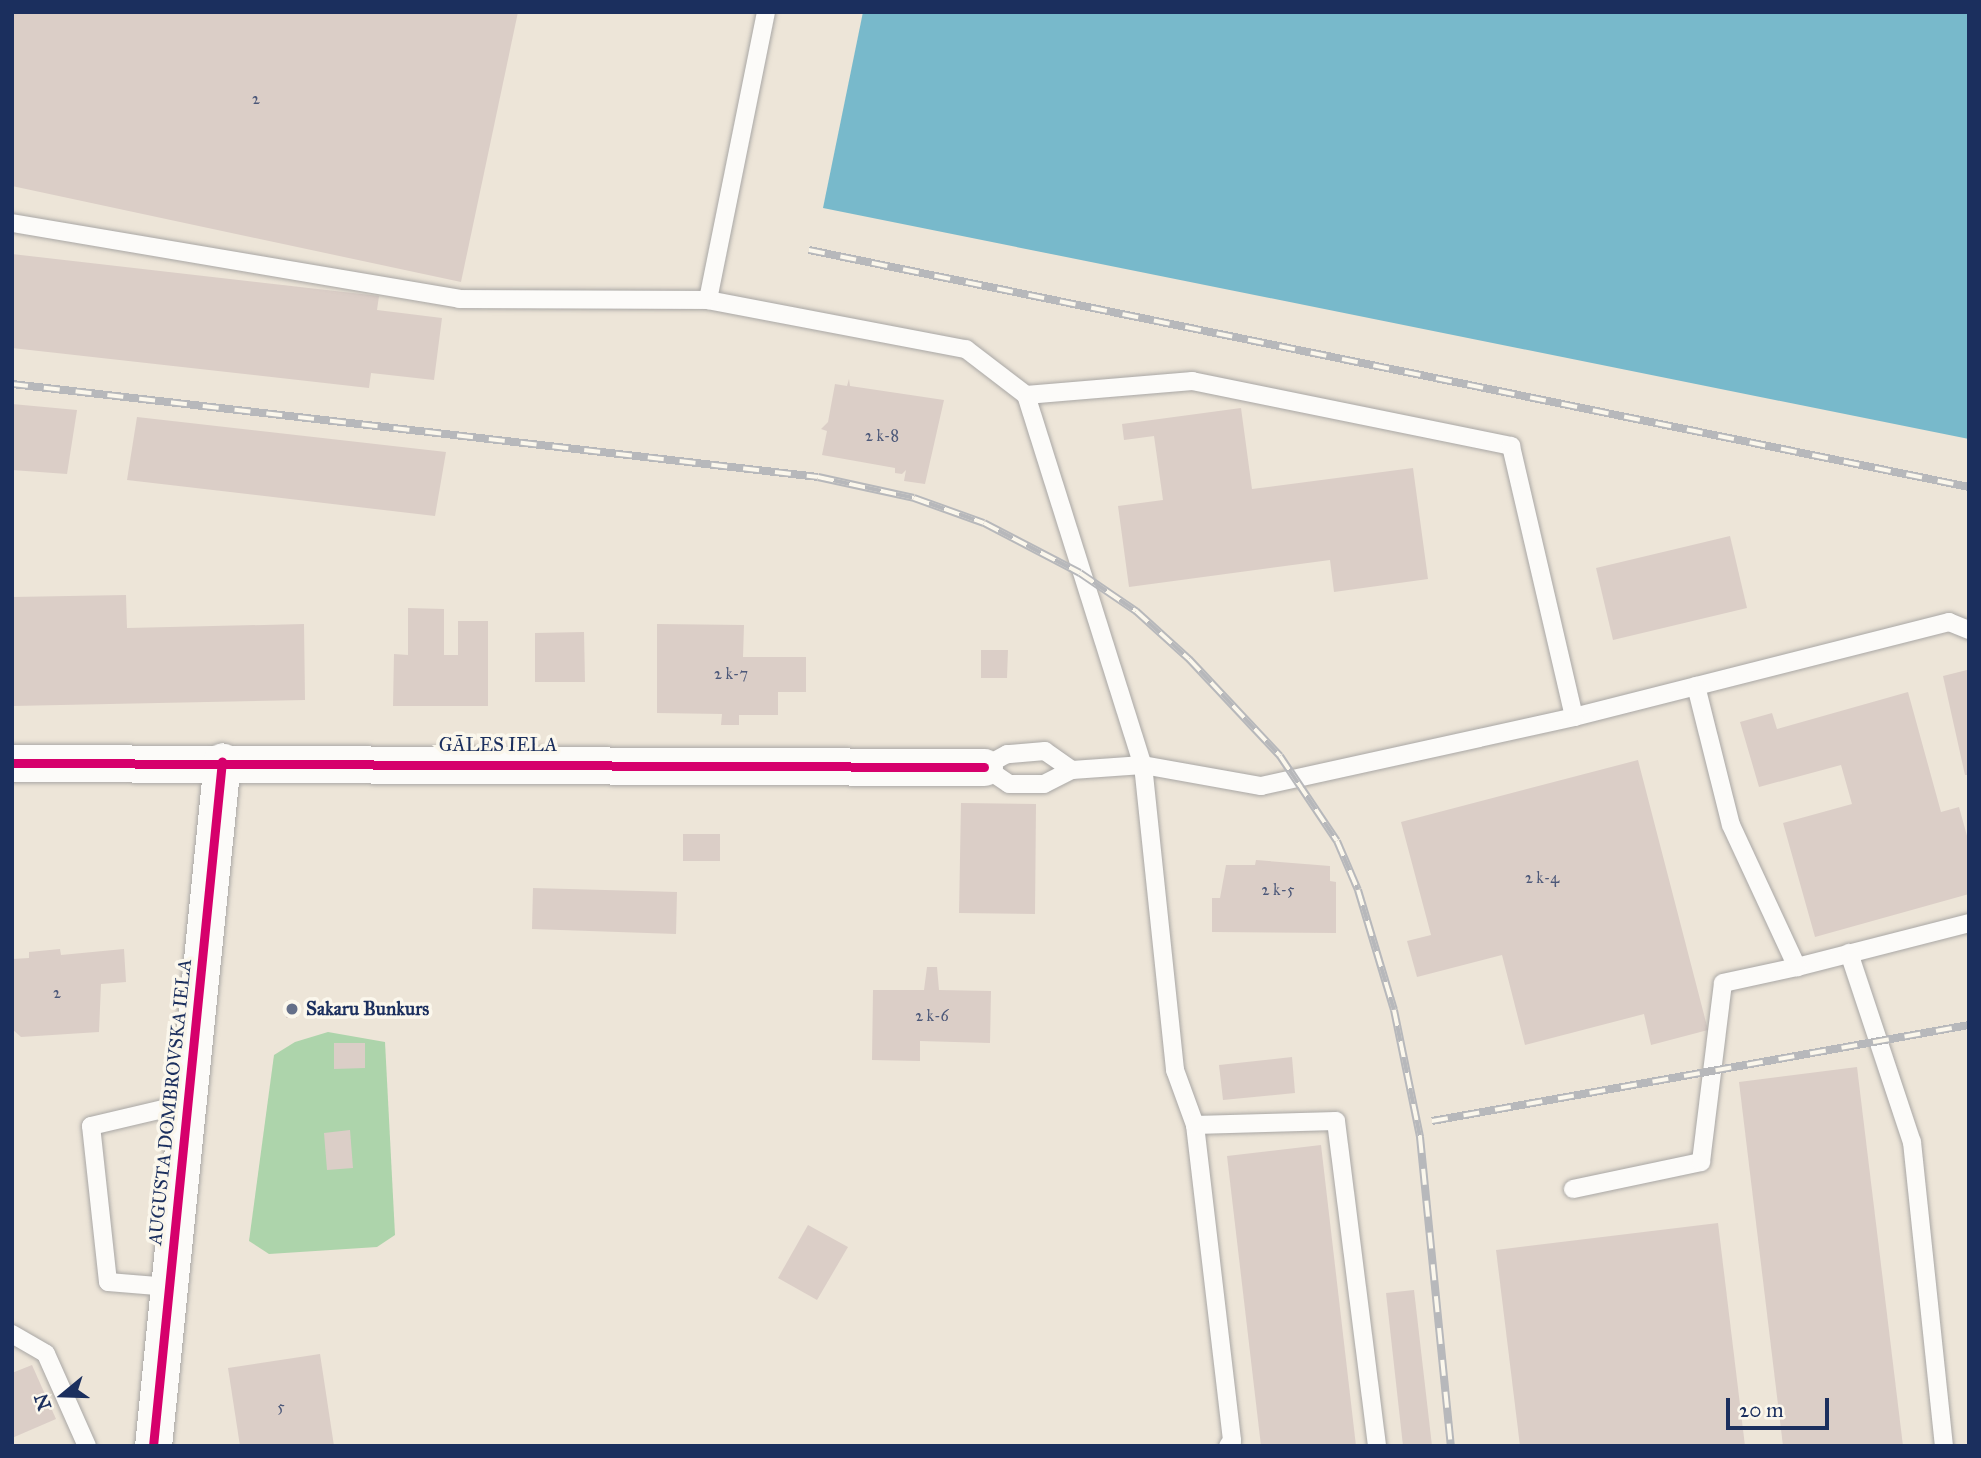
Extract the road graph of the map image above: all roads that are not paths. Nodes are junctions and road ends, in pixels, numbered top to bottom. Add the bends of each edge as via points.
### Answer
1 (766, 12) edge
2 (12, 223) edge
3 (708, 300) junction
4 (1026, 395) junction
5 (1969, 630) edge
6 (1696, 686) junction
7 (1574, 716) junction
8 (222, 761) junction
9 (12, 763) edge
10 (1143, 765) junction
11 (984, 767) junction
12 (1072, 771) junction
13 (1969, 923) edge
14 (1849, 953) junction
15 (1797, 967) junction
16 (185, 1104) junction
17 (1195, 1125) junction
18 (1573, 1189) dead end
19 (169, 1287) junction
20 (12, 1334) edge
21 (87, 1446) edge
22 (153, 1446) edge
23 (1228, 1446) edge
24 (1377, 1446) edge
25 (1944, 1446) edge

1 - 3 lane
2 - 3 lane via 458,299
3 - 4 lane via 967,349
4 - 7 lane via 1192,381 1511,446
4 - 10 lane
5 - 6 lane via 1949,622
6 - 7 lane
6 - 15 lane via 1731,825
7 - 10 lane via 1261,786
8 - 9 street, GĀLES IELA
8 - 11 street, GĀLES IELA
8 - 16 street, AUGUSTA DOMBROVSKA IELA
10 - 12 lane
10 - 17 lane via 1175,1070
11 - 12 lane via 1009,784 1044,784
11 - 12 lane via 1007,754 1045,751
13 - 14 lane
14 - 15 lane
14 - 25 lane via 1912,1142
15 - 18 lane via 1723,983 1701,1162
16 - 19 street, AUGUSTA DOMBROVSKA IELA
16 - 19 lane via 91,1126 108,1282
17 - 23 lane via 1232,1441
17 - 24 lane via 1336,1121
19 - 22 street, AUGUSTA DOMBROVSKA IELA
20 - 21 lane via 46,1354

